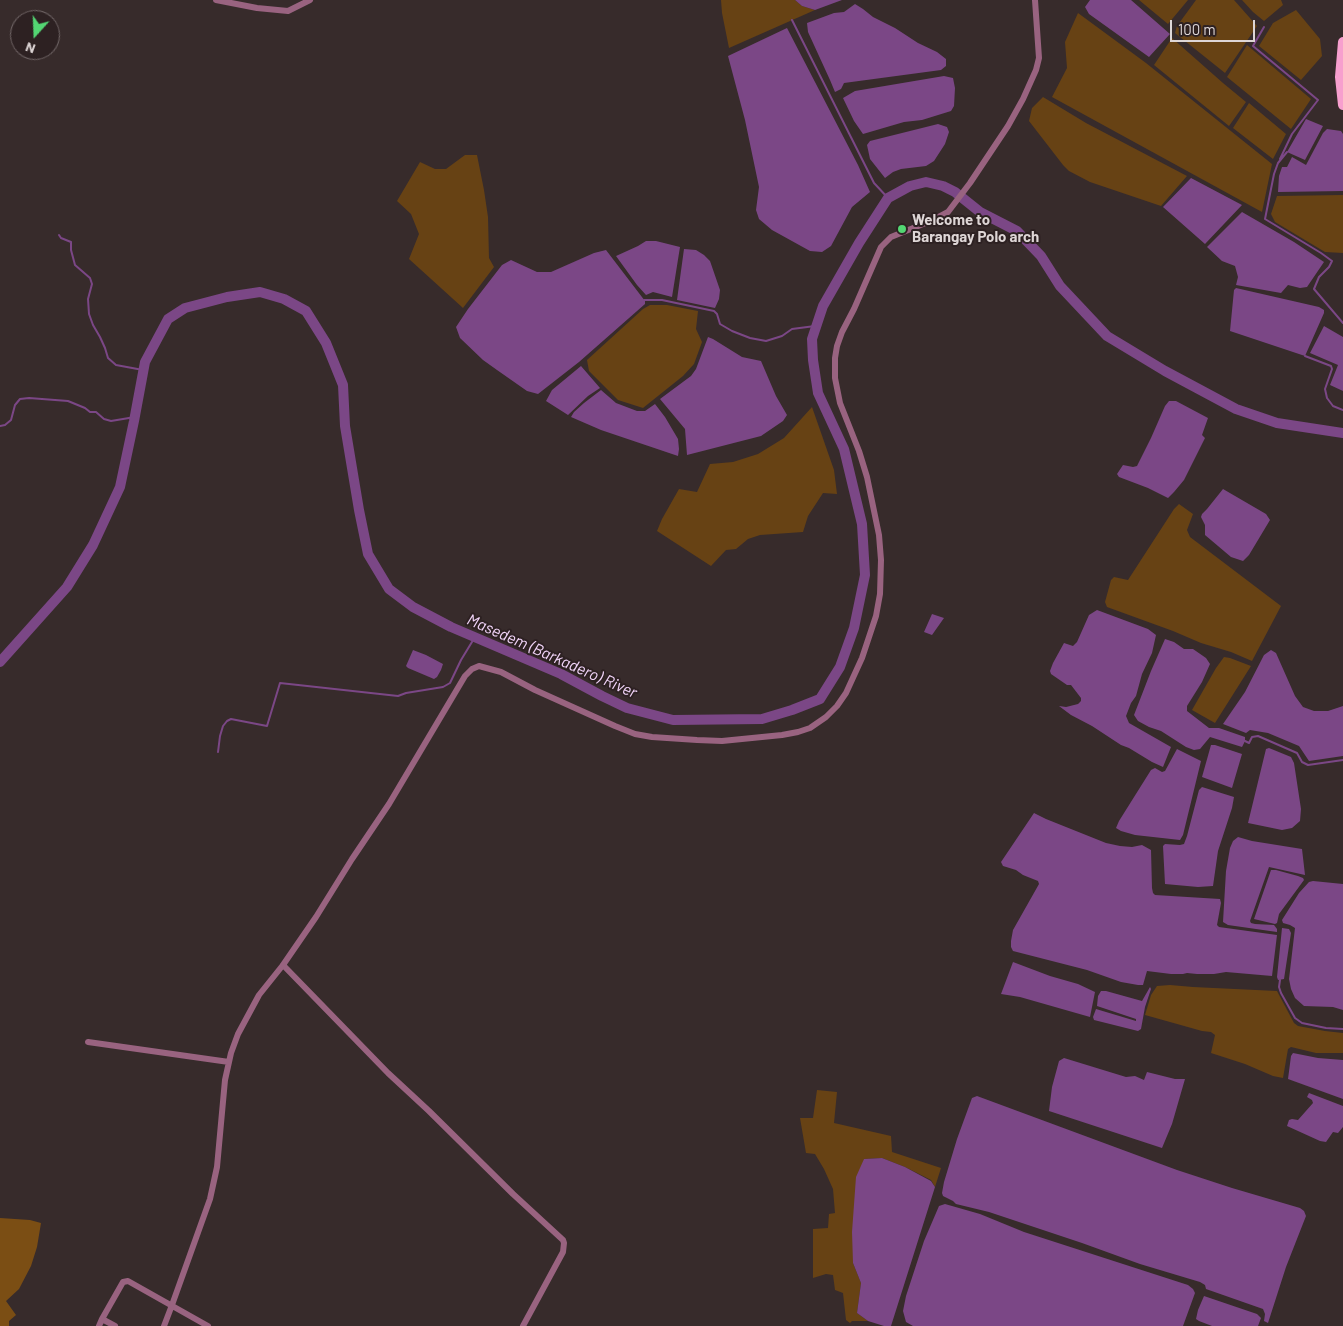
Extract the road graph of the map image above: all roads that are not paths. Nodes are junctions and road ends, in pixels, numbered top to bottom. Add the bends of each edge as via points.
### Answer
1 (216, 0) edge
2 (310, 0) edge
3 (1034, 0) edge
4 (1343, 42) edge
5 (1343, 105) edge
6 (284, 965) junction
7 (88, 1042) dead end
8 (228, 1062) junction
9 (172, 1305) junction
10 (102, 1319) junction
11 (99, 1326) edge
12 (115, 1326) edge
13 (164, 1326) edge
14 (208, 1326) edge
15 (523, 1326) edge

1 - 2 street via 288,11
3 - 6 street via 1039,58 1008,126 948,212 891,237 881,247 842,332 835,358 835,378 840,403 867,477 881,560 880,594 872,630 855,675 837,706 810,728 782,735 722,741 652,737 614,726 501,672 479,666 472,669
4 - 5 main road via 1340,77
6 - 8 street via 259,995 238,1034
6 - 15 street via 388,1073 563,1240 563,1252
7 - 8 street
8 - 9 street via 217,1167 210,1199
9 - 10 street via 125,1281
9 - 13 street
9 - 14 street
10 - 11 street
10 - 12 street

